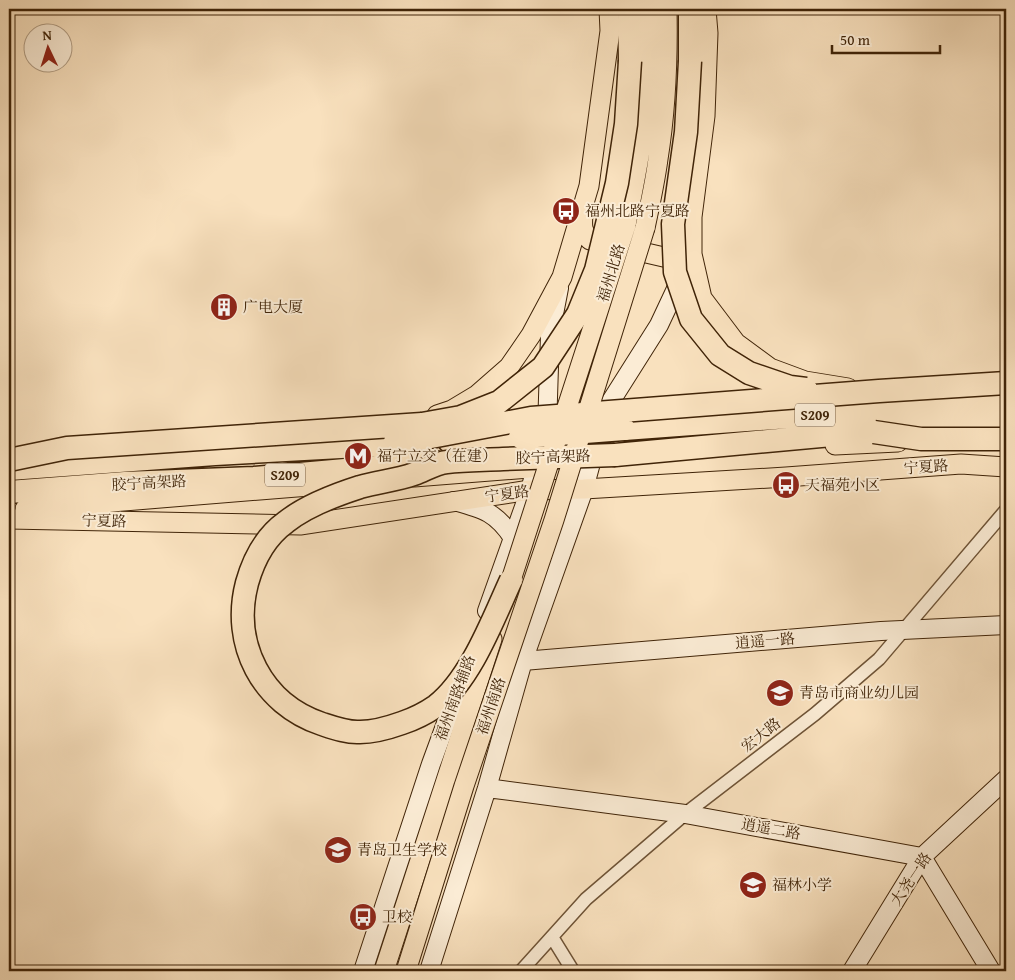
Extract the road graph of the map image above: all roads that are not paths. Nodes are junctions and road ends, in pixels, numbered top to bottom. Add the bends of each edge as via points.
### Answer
1 (609, 9) edge
2 (629, 9) edge
3 (648, 9) edge
4 (667, 9) edge
5 (690, 9) edge
6 (706, 9) edge
7 (584, 202) junction
8 (692, 254) junction
9 (562, 277) junction
10 (1006, 377) edge
11 (933, 381) junction
12 (1006, 384) edge
13 (848, 388) junction
14 (1006, 390) edge
15 (884, 396) junction
16 (1006, 401) edge
17 (597, 422) junction
18 (548, 425) junction
19 (1006, 433) edge
20 (362, 438) junction
21 (557, 442) joint
22 (579, 442) joint
23 (394, 444) junction
24 (9, 461) edge
25 (444, 462) junction
26 (591, 463) junction
27 (1006, 467) edge
28 (536, 468) junction
29 (9, 469) edge
30 (584, 489) junction
31 (530, 490) junction
32 (9, 492) edge
33 (454, 501) junction
34 (1006, 510) edge
35 (9, 512) edge
36 (9, 519) edge
37 (513, 538) junction
38 (511, 580) junction
39 (1006, 625) edge
40 (906, 629) junction
41 (523, 661) junction
42 (1006, 779) edge
43 (487, 788) junction
44 (685, 814) junction
45 (922, 857) junction
46 (552, 937) junction
47 (363, 971) edge
48 (384, 971) edge
49 (406, 971) edge
50 (429, 971) edge
51 (521, 971) edge
52 (573, 971) edge
53 (852, 971) edge
54 (991, 971) edge

1 - 7 main road via 609,41
2 - 24 highway, bridge via 626,124 617,183 596,270 578,314 543,367 499,402 461,417 422,424 67,448
3 - 21 main road, 福州北路, bridge via 645,116 626,225
4 - 22 main road, 福州北路, bridge via 663,119 646,228
5 - 15 highway, bridge via 686,132 673,224 675,272 691,319 720,355 749,373 790,388
6 - 8 main road via 704,116 692,217
7 - 8 main road via 582,226 590,240 668,258 687,258
7 - 9 main road
8 - 13 main road via 702,298 736,343 770,368 806,381
8 - 17 main road via 659,325
9 - 18 main road, 福州南路辅路 via 550,335
9 - 20 main road via 531,335 509,367 477,395 452,410
10 - 11 main road
11 - 13 main road
11 - 15 main road
12 - 15 highway, bridge
13 - 15 main road
14 - 15 main road
15 - 17 main road
15 - 23 highway, 胶宁高架路, bridge via 633,409 531,418
16 - 23 highway, 胶宁高架路 / S209, bridge
17 - 18 main road
17 - 26 main road
18 - 20 main road
18 - 28 main road, 福州南路辅路
19 - 25 highway, 胶宁高架路 / S209, bridge via 921,439 874,432 615,455
19 - 26 main road, 宁夏路
20 - 24 main road
21 - 38 main road, 福州南路, bridge
22 - 49 main road, 福州南路, bridge
23 - 29 highway, 胶宁高架路 / S209
25 - 32 highway, 胶宁高架路 / S209, bridge via 254,478
25 - 38 highway, bridge via 336,496 306,509 273,533 259,550 244,596 244,634 249,655 259,674 290,708 309,720 335,729 358,733 389,728 414,719 437,705 468,669
26 - 28 main road, 宁夏路
26 - 30 main road
27 - 30 main road, 宁夏路 via 961,464
28 - 31 main road, 福州南路辅路
28 - 35 main road, 宁夏路
30 - 31 main road, 宁夏路
30 - 41 main road
31 - 33 main road, 宁夏路
31 - 37 main road, 福州南路辅路
33 - 36 main road, 宁夏路 via 300,525
33 - 37 main road via 491,514
34 - 40 street, 宏大路
37 - 47 main road, 福州南路辅路 via 431,764
38 - 48 main road, 福州南路, bridge
39 - 40 main road, 逍遥一路
40 - 41 main road, 逍遥一路
40 - 44 street, 宏大路 via 878,659 815,714
41 - 43 main road
42 - 45 main road, 大尧一路
43 - 44 main road, 逍遥二路
43 - 50 main road
44 - 45 main road, 逍遥二路
44 - 46 street, 宏大路 via 586,898
45 - 53 main road, 大尧一路
45 - 54 main road
46 - 51 street, 宏大路
46 - 52 street

